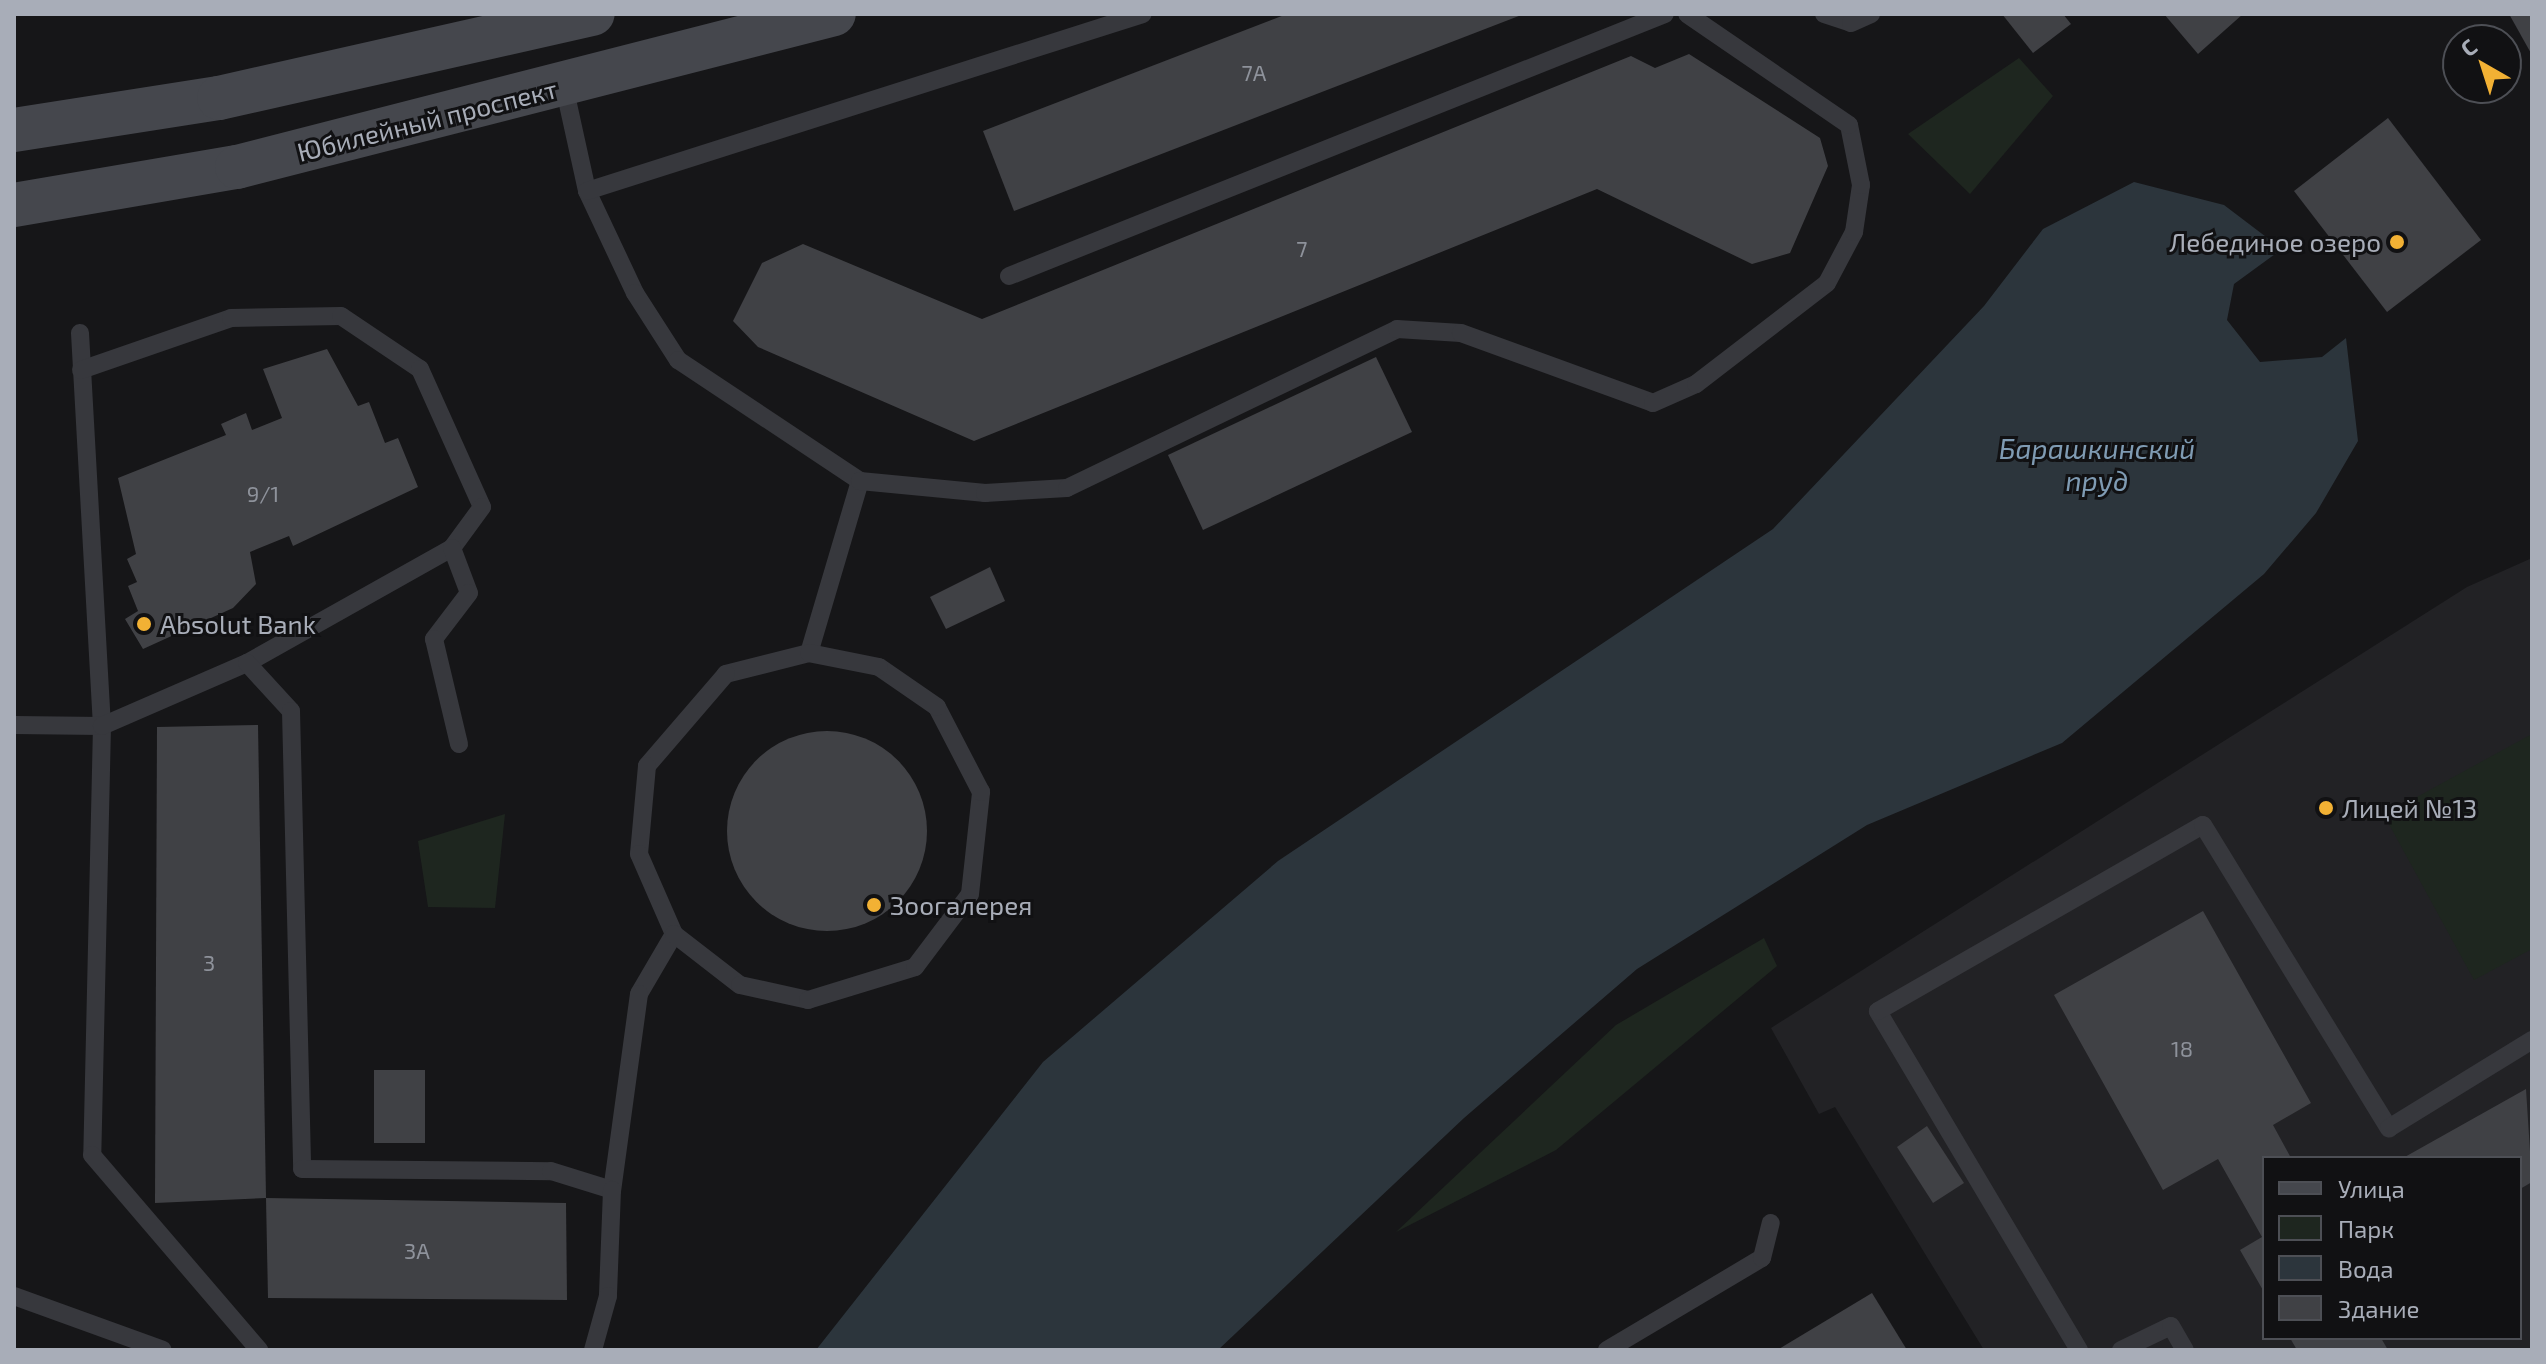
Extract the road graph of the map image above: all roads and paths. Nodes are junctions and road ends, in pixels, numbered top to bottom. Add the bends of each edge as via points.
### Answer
1 (590, 14) edge
2 (834, 14) edge
3 (1143, 14) edge
4 (1665, 14) edge
5 (1687, 14) edge
6 (1824, 14) edge
7 (1871, 14) edge
8 (564, 86) junction
9 (14, 130) edge
10 (587, 191) junction
11 (14, 205) edge
12 (1009, 276) dead end
13 (80, 333) dead end
14 (81, 370) junction
15 (860, 481) junction
16 (452, 548) junction
17 (809, 653) junction
18 (247, 663) junction
19 (14, 725) edge
20 (102, 726) junction
21 (459, 744) dead end
22 (674, 934) junction
23 (2532, 1040) edge
24 (612, 1190) junction
25 (1771, 1223) dead end
26 (14, 1296) edge
27 (163, 1350) edge
28 (259, 1350) edge
29 (593, 1350) edge
30 (1607, 1350) edge
31 (2079, 1350) edge
32 (2121, 1350) edge
33 (2185, 1350) edge

1 - 9 main road via 219,98
2 - 8 main road, Юбилейный проспект
3 - 10 lane
4 - 12 lane
5 - 15 lane via 1849,125 1861,185 1854,232 1827,283 1696,384 1653,403 1461,333 1397,329 1067,488 985,493
6 - 7 lane via 1851,23
8 - 10 lane
8 - 11 main road, Юбилейный проспект via 237,167
10 - 15 lane via 635,293 678,360
13 - 14 lane
14 - 16 lane via 231,318 341,316 420,369 482,507
14 - 20 lane
15 - 17 lane
16 - 18 lane
16 - 21 lane via 469,593 434,639
17 - 22 lane via 726,674 647,766 639,854
17 - 22 lane via 879,667 937,707 981,792 970,894 915,967 808,1000 740,985
18 - 20 lane
18 - 24 lane via 291,711 302,1169 551,1171
19 - 20 lane
20 - 28 lane via 92,1155
22 - 24 lane via 639,994
23 - 31 lane via 2389,1128 2203,825 1878,1011
24 - 29 lane via 608,1296
25 - 30 lane via 1762,1258
26 - 27 lane
32 - 33 lane via 2171,1326

